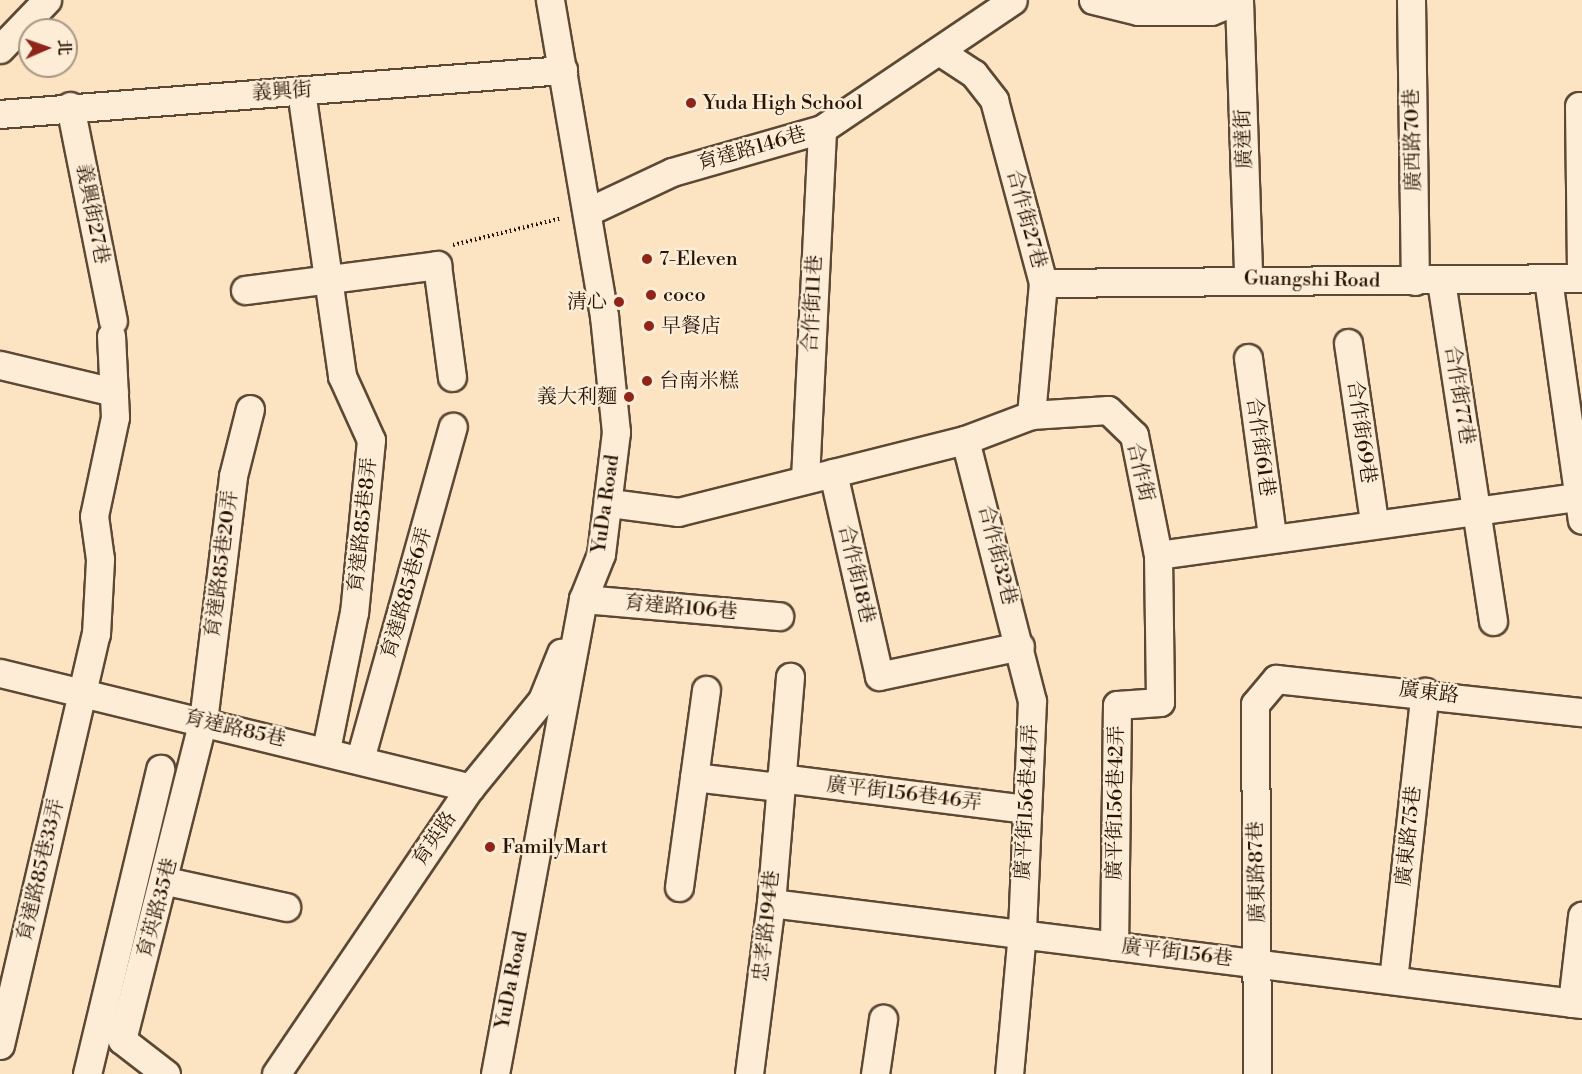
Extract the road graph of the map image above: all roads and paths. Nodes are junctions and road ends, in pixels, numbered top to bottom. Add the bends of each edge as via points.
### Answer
1 (47, 0) edge
2 (550, 0) edge
3 (1013, 0) edge
4 (1093, 0) edge
5 (1239, 0) edge
6 (1411, 0) edge
7 (0, 49) edge
8 (939, 51) junction
9 (563, 70) junction
10 (301, 91) junction
11 (70, 106) junction
12 (1579, 106) dead end
13 (0, 114) edge
14 (822, 129) junction
15 (588, 212) junction
16 (437, 265) junction
17 (1581, 278) edge
18 (331, 279) junction
19 (1248, 279) junction
20 (1548, 279) junction
21 (1428, 281) junction
22 (1043, 283) junction
23 (245, 290) dead end
24 (1348, 343) dead end
25 (1248, 358) dead end
26 (0, 365) edge
27 (452, 377) dead end
28 (114, 405) junction
29 (250, 409) dead end
30 (1031, 415) junction
31 (453, 427) dead end
32 (965, 440) junction
33 (833, 473) junction
34 (806, 479) junction
35 (610, 502) junction
36 (1581, 504) edge
37 (1476, 510) junction
38 (1374, 522) junction
39 (1272, 536) junction
40 (1158, 555) junction
41 (583, 599) junction
42 (779, 616) dead end
43 (1492, 621) dead end
44 (1024, 658) junction
45 (0, 673) edge
46 (790, 677) dead end
47 (1276, 679) joint
48 (706, 690) dead end
49 (1425, 692) junction
50 (82, 695) junction
51 (1582, 712) edge
52 (203, 721) junction
53 (326, 750) junction
54 (360, 759) junction
55 (160, 769) dead end
56 (694, 777) junction
57 (780, 783) junction
58 (470, 788) junction
59 (1027, 809) junction
60 (166, 880) junction
61 (680, 887) dead end
62 (771, 903) junction
63 (286, 907) dead end
64 (1582, 916) edge
65 (1022, 933) junction
66 (1114, 946) junction
67 (1257, 964) junction
68 (1393, 980) junction
69 (1577, 1003) edge
70 (883, 1019) dead end
71 (0, 1045) edge
72 (87, 1074) edge
73 (166, 1074) edge
74 (276, 1074) edge
75 (495, 1074) edge
76 (749, 1074) edge
77 (875, 1074) edge
78 (1008, 1074) edge
79 (1257, 1074) edge

1 - 7 street
2 - 9 street, YuDa Road
3 - 8 street, 育達路146巷
4 - 5 street via 1138,12 1211,11
5 - 19 street, 廣達街
6 - 21 street, 廣西路70巷
8 - 14 street, 育達路146巷
8 - 22 street, 合作街27巷 via 974,74 994,99
9 - 10 street, 義興街
9 - 15 street, YuDa Road
10 - 11 street, 義興街
10 - 18 street, 育達路85巷8弄
11 - 13 street, 義興街
11 - 28 street, 義興街27巷 via 112,329
12 - 17 street
14 - 15 street, 育達路146巷 via 672,172
14 - 34 street, 合作街11巷
15 - 16 path via 435,249
15 - 35 street, YuDa Road via 616,432
16 - 18 street
16 - 27 street
17 - 20 street, Guangshi Road
18 - 23 street
18 - 53 street, 育達路85巷8弄 via 342,376 371,440 354,612
19 - 21 street, Guangshi Road
19 - 22 street, Guangshi Road
20 - 21 street, Guangshi Road
20 - 36 street
21 - 37 street, 合作街77巷
22 - 30 street, 合作街27巷
24 - 38 street, 合作街69巷
25 - 39 street, 合作街61巷
26 - 28 street
28 - 50 street, 育達路85巷33弄 via 94,516 100,559 96,634
29 - 52 street, 育達路85巷20弄 via 232,476
30 - 32 street, 合作街
30 - 40 street, 合作街 via 1108,410 1134,435
31 - 54 street, 育達路85巷6弄
32 - 33 street, 合作街
32 - 44 street, 合作街32巷
33 - 34 street, 合作街
33 - 44 street, 合作街18巷 via 879,676
34 - 35 street, 合作街 via 678,512
35 - 41 street, YuDa Road via 601,554
36 - 37 street
37 - 38 street
37 - 43 street, 合作街77巷
38 - 39 street
39 - 40 street
40 - 66 street, 廣平街156巷42弄 via 1160,702 1117,705
41 - 42 street, 育達路106巷
41 - 58 street, 育英路 via 542,700
41 - 75 street, YuDa Road
44 - 59 street, 廣平街156巷44弄
45 - 50 street, 育達路85巷
46 - 57 street, 忠孝路194巷
47 - 49 street, 廣東路
47 - 67 street, 廣東路87巷 via 1255,704
48 - 56 street
49 - 51 street, 廣東路
49 - 68 street, 廣東路75巷
50 - 52 street, 育達路85巷
50 - 71 street, 育達路85巷33弄
52 - 53 street, 育達路85巷
52 - 60 street, 育英路35巷
53 - 54 street, 育達路85巷
54 - 58 street, 育達路85巷
55 - 72 street
56 - 57 street, 廣平街156巷46弄
56 - 61 street
57 - 59 street, 廣平街156巷46弄
57 - 62 street, 忠孝路194巷
58 - 74 street, 育英路
59 - 65 street, 廣平街156巷44弄
60 - 63 street
60 - 73 street, 育英路35巷 via 122,1040
62 - 65 street, 廣平街156巷
62 - 76 street, 忠孝路194巷
64 - 69 street
65 - 66 street, 廣平街156巷
65 - 78 street, 廣平街156巷44弄
66 - 67 street, 廣平街156巷
67 - 68 street, 廣平街156巷
67 - 79 street, 廣東路87巷
68 - 69 street, 廣平街156巷
70 - 77 street

